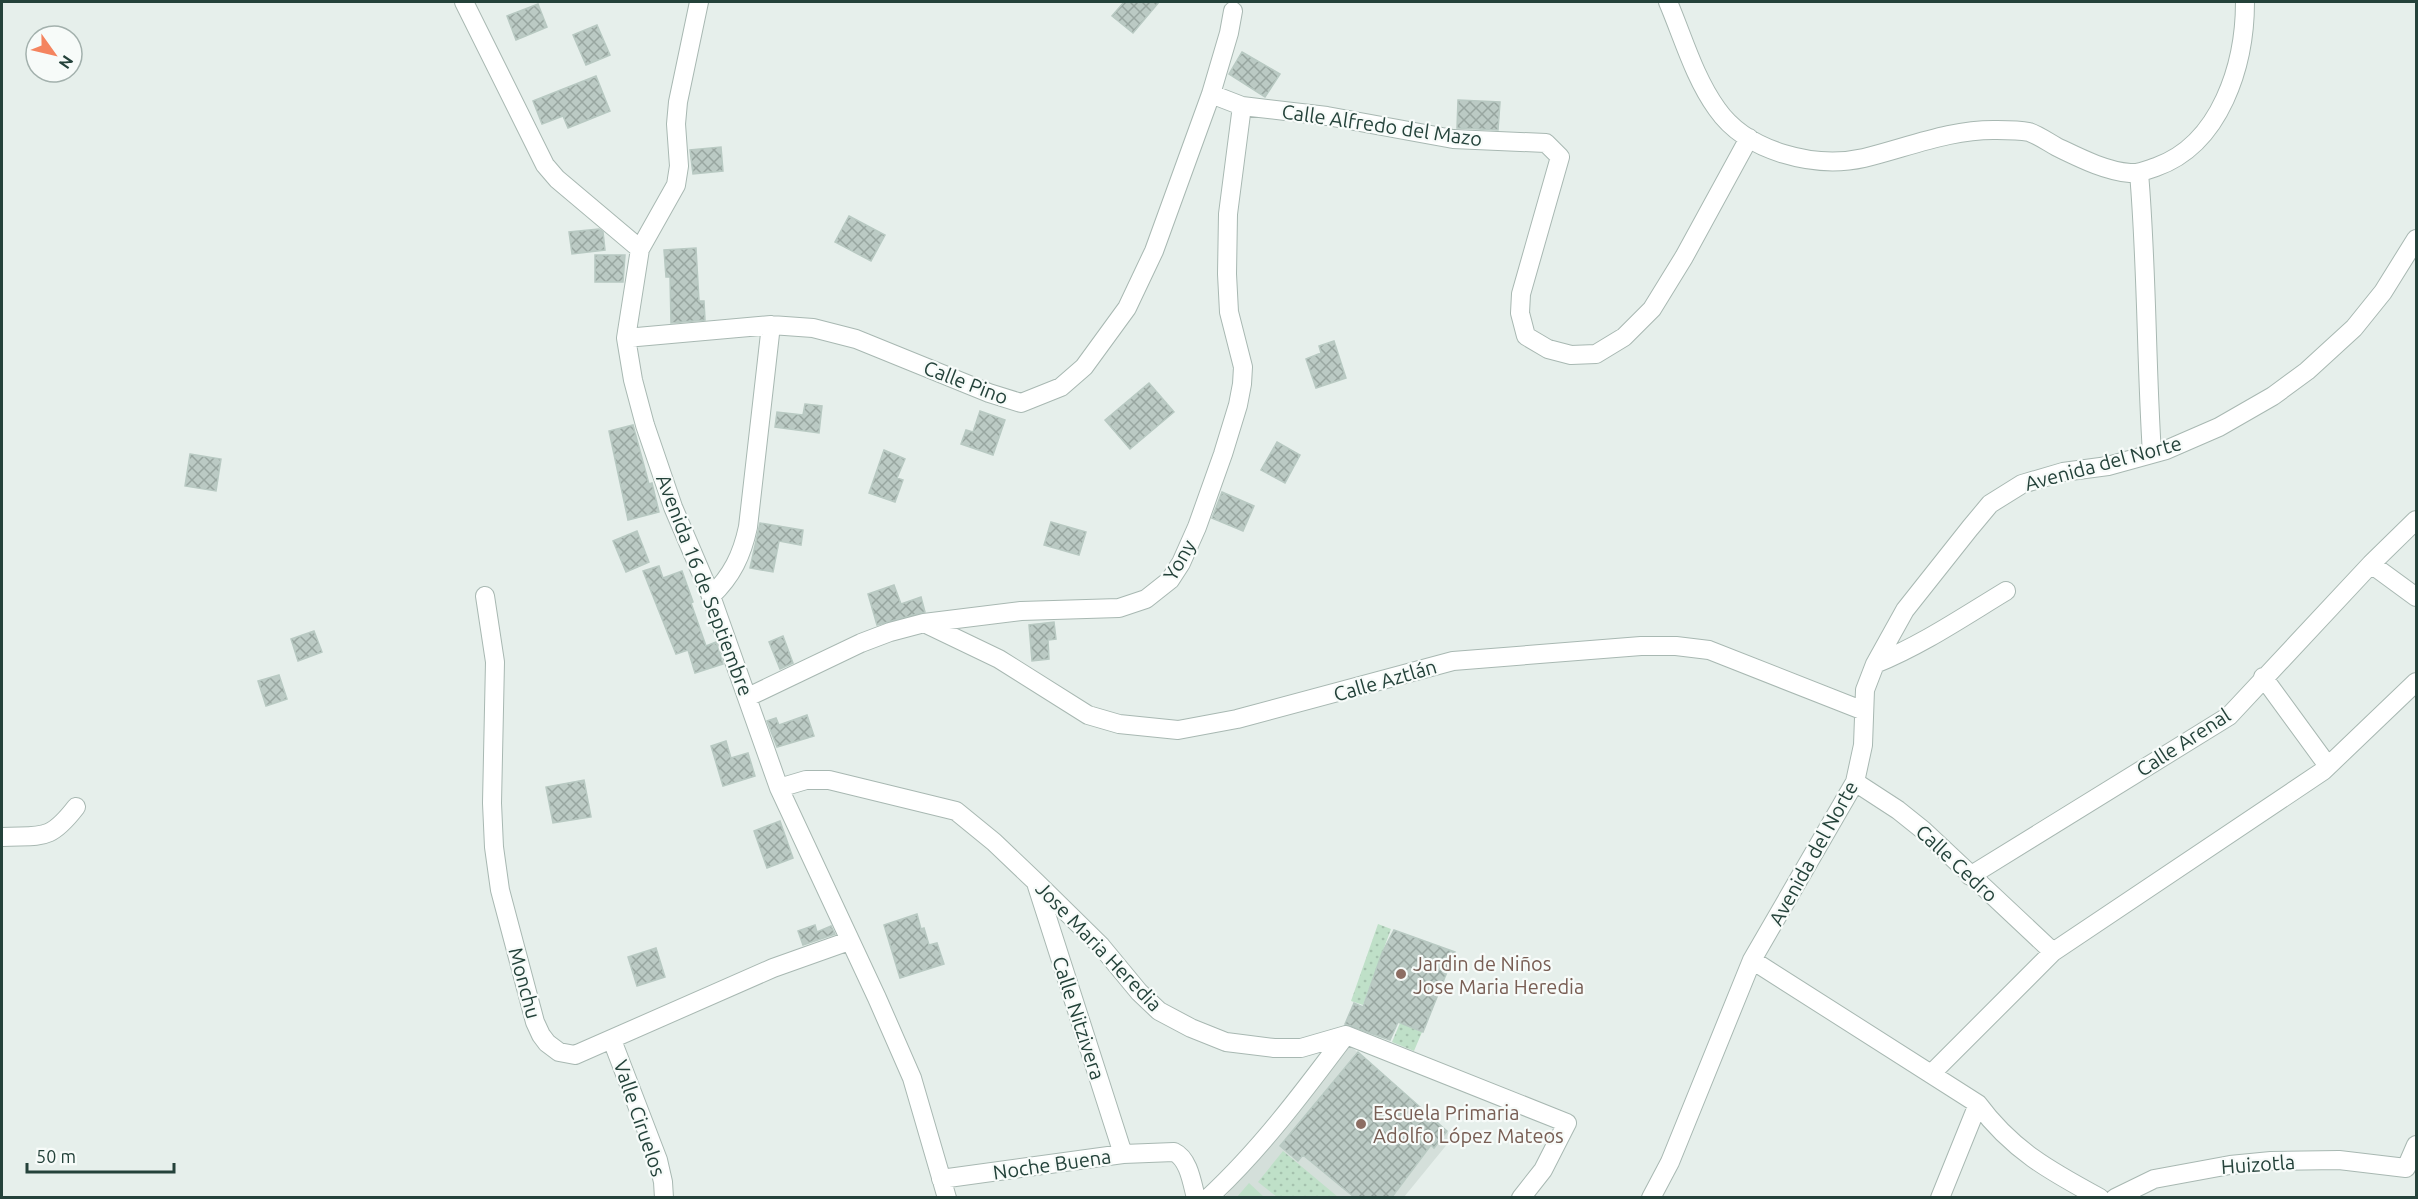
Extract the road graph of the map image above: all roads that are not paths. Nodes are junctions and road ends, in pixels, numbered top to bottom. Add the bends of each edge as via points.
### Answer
1 (464, 2) edge
2 (699, 2) edge
3 (1668, 2) edge
4 (2245, 2) edge
5 (1233, 11) dead end
6 (1211, 94) junction
7 (1242, 106) junction
8 (1749, 138) junction
9 (2139, 172) junction
10 (2416, 239) edge
11 (640, 249) junction
12 (771, 325) junction
13 (626, 338) junction
14 (2152, 454) junction
15 (2416, 520) edge
16 (2371, 564) junction
17 (2006, 591) dead end
18 (485, 596) dead end
19 (711, 596) junction
20 (2416, 597) edge
21 (924, 623) junction
22 (1875, 664) junction
23 (2263, 677) junction
24 (2416, 682) edge
25 (748, 697) junction
26 (1864, 711) junction
27 (2328, 766) junction
28 (1855, 782) junction
29 (779, 788) junction
30 (76, 807) dead end
31 (2, 837) edge
32 (1970, 876) junction
33 (1036, 882) junction
34 (849, 941) junction
35 (2052, 952) junction
36 (1752, 960) junction
37 (1346, 1035) junction
38 (612, 1040) junction
39 (1931, 1074) junction
40 (1978, 1104) junction
41 (2416, 1145) edge
42 (1123, 1154) junction
43 (2411, 1172) edge
44 (941, 1179) junction
45 (664, 1197) edge
46 (947, 1197) edge
47 (1196, 1197) edge
48 (1208, 1197) edge
49 (1521, 1197) edge
50 (1651, 1197) edge
51 (1940, 1197) edge
52 (2100, 1197) edge
53 (2115, 1197) edge

1 - 11 street via 545,165 556,179
2 - 11 street via 678,102 676,185
3 - 8 street via 1717,110
4 - 9 street via 2245,30 2238,66 2218,111 2200,136 2174,160
5 - 6 street, Calle Pino
6 - 7 street, Calle Alfredo del Mazo
6 - 12 street, Calle Pino via 1154,251 1127,308 1084,367 1061,387 1021,403 856,339 813,328
7 - 8 street, Calle Alfredo del Mazo via 1327,116 1453,139 1546,143 1560,157 1525,277 1520,313 1526,336 1548,350 1571,355 1596,354 1624,337 1653,309
7 - 21 street, Yony via 1228,214 1227,274 1230,312 1243,367 1242,384 1223,454 1181,563 1159,591 1119,608 1021,611
8 - 9 street via 1784,154 1834,163 1966,130 2030,132 2098,165
9 - 14 street
10 - 14 street, Avenida del Norte via 2383,292 2354,328 2307,371 2219,427
11 - 13 street, Avenida 16 de Septiembre
12 - 13 street, Calle Pino
12 - 19 street via 743,551 733,571
13 - 19 street, Avenida 16 de Septiembre via 645,425 673,507
14 - 22 street, Avenida del Norte via 2108,466 2063,471 2022,484 1990,504 1905,610
15 - 16 street, Calle Arenal
16 - 20 street
16 - 23 street, Calle Arenal
17 - 22 street via 1905,652
18 - 38 street, Monchu via 495,662 494,847 500,890 535,1022 547,1043 567,1055 575,1056
19 - 25 street, Avenida 16 de Septiembre
21 - 25 street, Yony via 861,643
21 - 26 street, Calle Aztlán via 999,659 1088,715 1130,726 1178,730 1237,719 1453,661 1641,646 1709,650
22 - 26 street, Avenida del Norte via 1865,690
23 - 27 street
23 - 32 street, Calle Arenal via 2229,716
24 - 27 street
25 - 29 street, Avenida 16 de Septiembre
26 - 28 street, Avenida del Norte via 1863,746
27 - 35 street
28 - 32 street, Calle Cedro via 1923,830
28 - 36 street, Avenida del Norte
29 - 33 street, Jose Maria Heredia via 806,780 829,780 956,811
29 - 34 street, Avenida 16 de Septiembre
30 - 31 street via 51,833
32 - 35 street, Calle Cedro
33 - 37 street, Jose Maria Heredia via 1101,946 1146,998 1160,1011 1191,1028 1226,1042 1274,1048 1301,1048
33 - 42 street, Calle Nitzivera
34 - 38 street, Monchu via 762,973
34 - 44 street, Avenida 16 de Septiembre via 912,1078
35 - 39 street
36 - 39 street
36 - 50 street, Avenida del Norte via 1670,1162
37 - 48 street via 1229,1178
37 - 49 street via 1567,1123 1543,1170
38 - 45 street, Valle Ciruelos via 658,1160
39 - 40 street
40 - 51 street
40 - 52 street via 1994,1126 2021,1151
41 - 43 street
42 - 44 street, Noche Buena
42 - 47 street, Noche Buena via 1163,1151 1181,1155
43 - 53 street, Huizotla via 2339,1160 2271,1161 2154,1179
44 - 46 street, Avenida 16 de Septiembre

